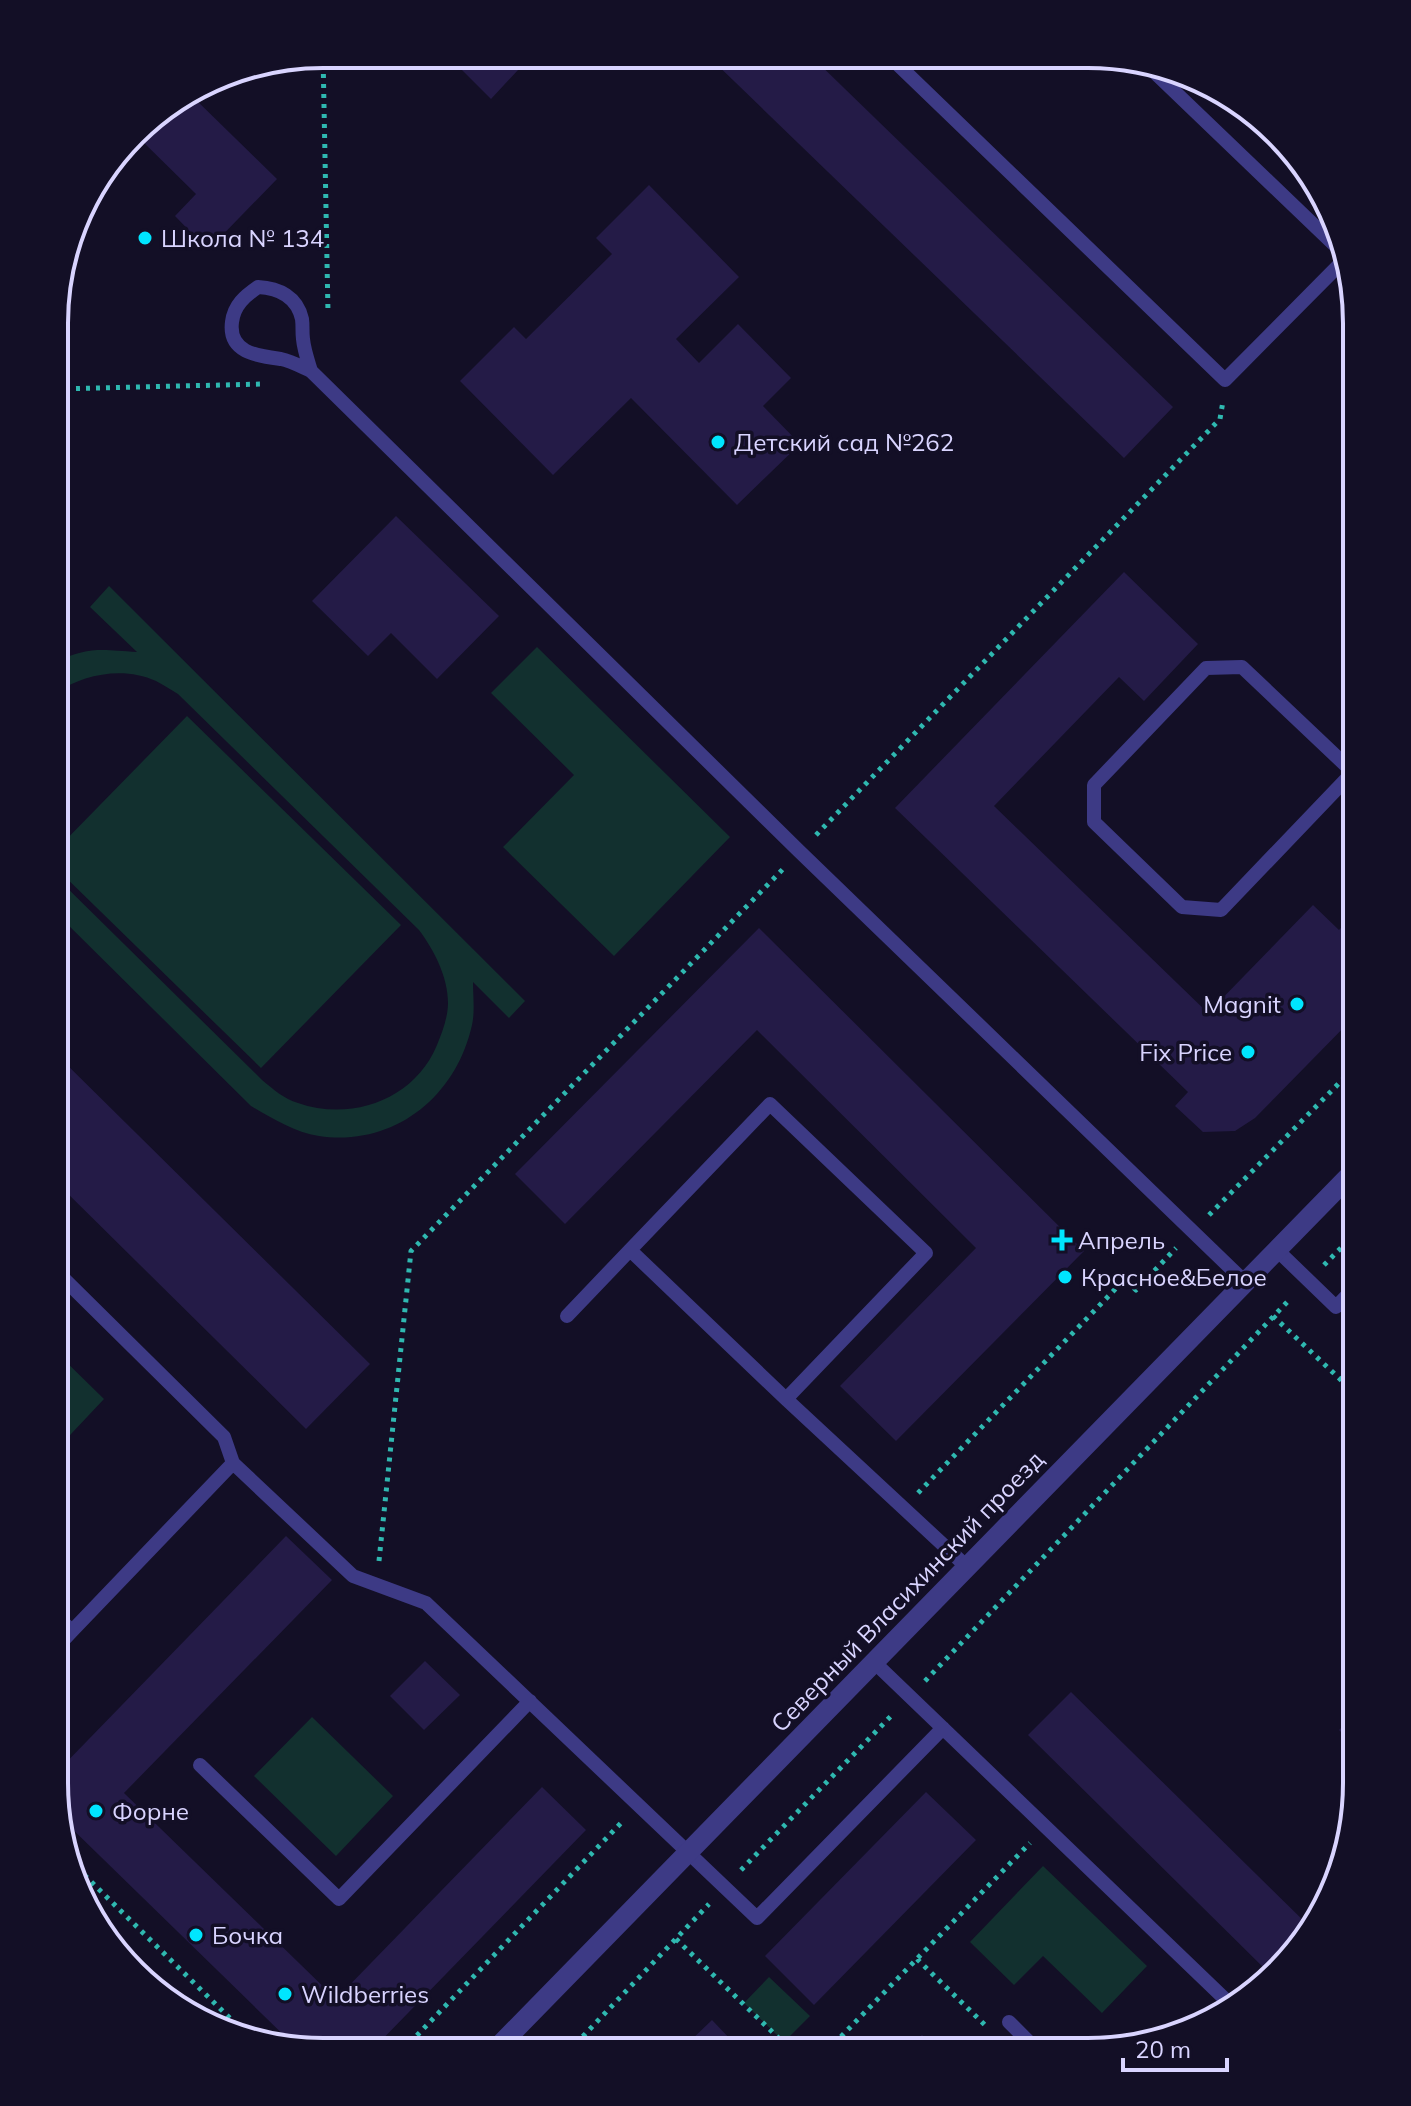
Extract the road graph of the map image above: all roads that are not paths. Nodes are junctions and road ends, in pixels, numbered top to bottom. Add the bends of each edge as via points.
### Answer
1 (902, 68) edge
2 (1162, 80) edge
3 (1328, 239) edge
4 (1337, 267) edge
5 (311, 371) junction
6 (1343, 762) edge
7 (1343, 786) edge
8 (1342, 1183) edge
9 (630, 1250) junction
10 (1277, 1250) junction
11 (1245, 1282) junction
12 (68, 1283) edge
13 (1342, 1300) edge
14 (567, 1316) dead end
15 (786, 1399) junction
16 (233, 1463) junction
17 (967, 1567) junction
18 (68, 1627) edge
19 (72, 1631) junction
20 (68, 1635) edge
21 (874, 1662) junction
22 (530, 1701) junction
23 (943, 1728) junction
24 (200, 1765) dead end
25 (689, 1851) junction
26 (1224, 1998) edge
27 (1009, 2022) dead end
28 (507, 2038) edge
29 (1025, 2038) edge

1 - 4 lane via 1225,380
2 - 3 lane
5 - 5 lane via 297,305 274,288 258,287 244,297 233,312 236,344 252,355 284,359
5 - 11 lane
6 - 7 lane via 1242,667 1206,668 1094,785 1094,822 1182,907 1221,910
8 - 10 street, Северный Власихинский проезд
9 - 14 lane
9 - 15 lane
9 - 15 lane via 770,1104 926,1253
10 - 11 street, Северный Власихинский проезд
10 - 13 lane via 1336,1307
11 - 17 street, Северный Власихинский проезд
12 - 16 lane via 224,1437
15 - 17 lane
16 - 19 lane
16 - 22 lane via 353,1576 426,1603
17 - 21 street, Северный Власихинский проезд
18 - 19 lane
19 - 20 lane
21 - 23 lane
21 - 25 street, Северный Власихинский проезд
22 - 24 lane via 339,1899
22 - 25 lane
23 - 25 lane via 757,1918
23 - 26 lane
25 - 28 street, Северный Власихинский проезд
27 - 29 lane

